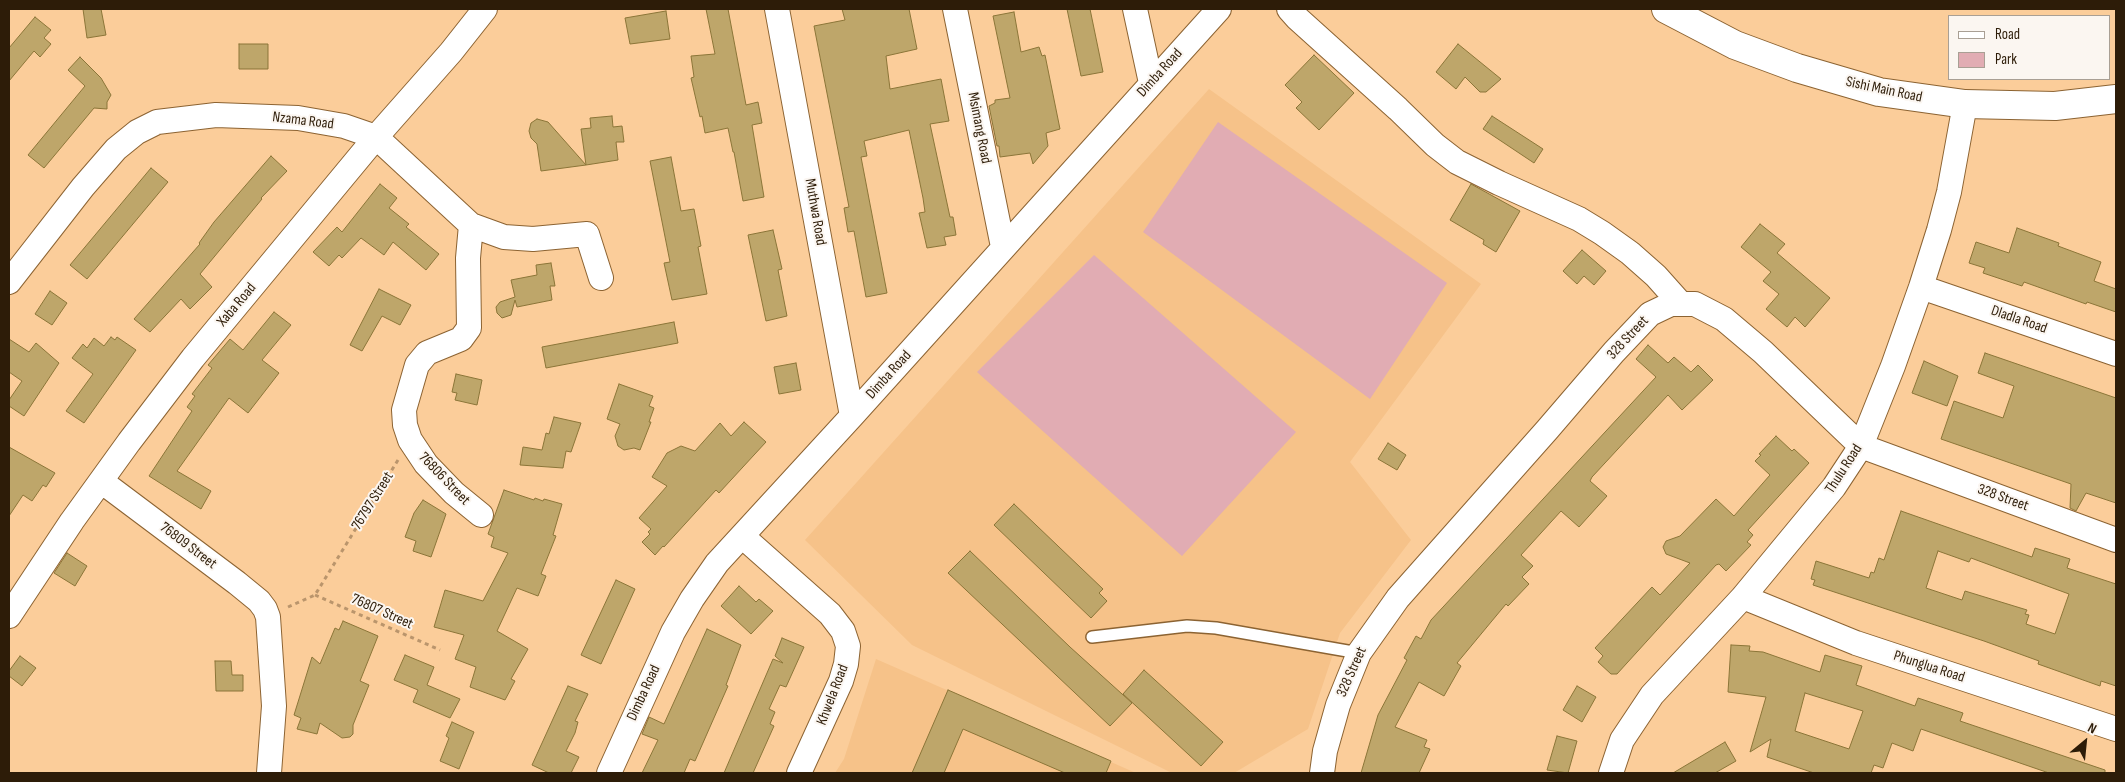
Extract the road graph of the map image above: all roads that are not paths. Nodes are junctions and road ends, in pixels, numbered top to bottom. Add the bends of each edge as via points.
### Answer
1 (485, 9) edge
2 (777, 9) edge
3 (955, 9) edge
4 (1135, 9) edge
5 (1219, 9) edge
6 (1290, 9) edge
7 (1666, 9) edge
8 (1151, 83) junction
9 (2116, 98) edge
10 (1966, 104) junction
11 (376, 137) junction
12 (472, 225) junction
13 (1003, 247) junction
14 (601, 278) dead end
15 (9, 282) edge
16 (1922, 287) junction
17 (1681, 304) junction
18 (2116, 354) edge
19 (852, 416) junction
20 (1861, 446) junction
21 (100, 481) junction
22 (481, 515) dead end
23 (742, 536) junction
24 (2116, 540) edge
25 (1743, 597) junction
26 (9, 616) edge
27 (1092, 637) dead end
28 (1359, 652) junction
29 (2116, 728) edge
30 (270, 773) edge
31 (609, 773) edge
32 (799, 773) edge
33 (1322, 773) edge
34 (1611, 773) edge

1 - 11 street, Xaba Road
2 - 19 street, Muthwa Road
3 - 13 street, Msimang Road
4 - 8 street
5 - 8 street, Dimba Road
6 - 17 street via 1456,162 1578,219 1602,234 1636,258
7 - 10 street, Sishi Main Road via 1735,45 1797,68 1879,92
8 - 13 street, Dimba Road
9 - 10 street, Sishi Main Road via 2055,106
10 - 16 street, Thulu Road via 1949,192
11 - 12 street, Nzama Road
11 - 15 street, Nzama Road via 344,126 298,118 216,115 157,122 136,132 116,149
11 - 21 street, Xaba Road via 193,358
12 - 14 street, Nzama Road via 504,237 533,239 587,234
12 - 22 street, 76806 Street via 468,258 469,328 461,340 428,352 417,364 404,410 410,440 426,464
13 - 19 street, Dimba Road
16 - 18 street, Dladla Road
16 - 20 street, Thulu Road
17 - 20 street, 328 Street via 1694,304 1724,319
17 - 28 street, 328 Street via 1671,304 1650,314 1620,346 1398,598
19 - 23 street, Dimba Road
20 - 24 street, 328 Street
20 - 25 street, Thulu Road via 1834,487
21 - 26 street, Xaba Road
21 - 30 street, 76809 Street via 260,601 268,617 274,706
23 - 31 street, Dimba Road via 717,563 672,632
23 - 32 street, Khwela Road via 830,614 843,631 848,646 841,681
25 - 29 street, Phunglua Road via 1856,642
25 - 34 street, Thulu Road via 1652,695 1622,740
27 - 28 lane via 1187,626
28 - 33 street, 328 Street via 1338,705

